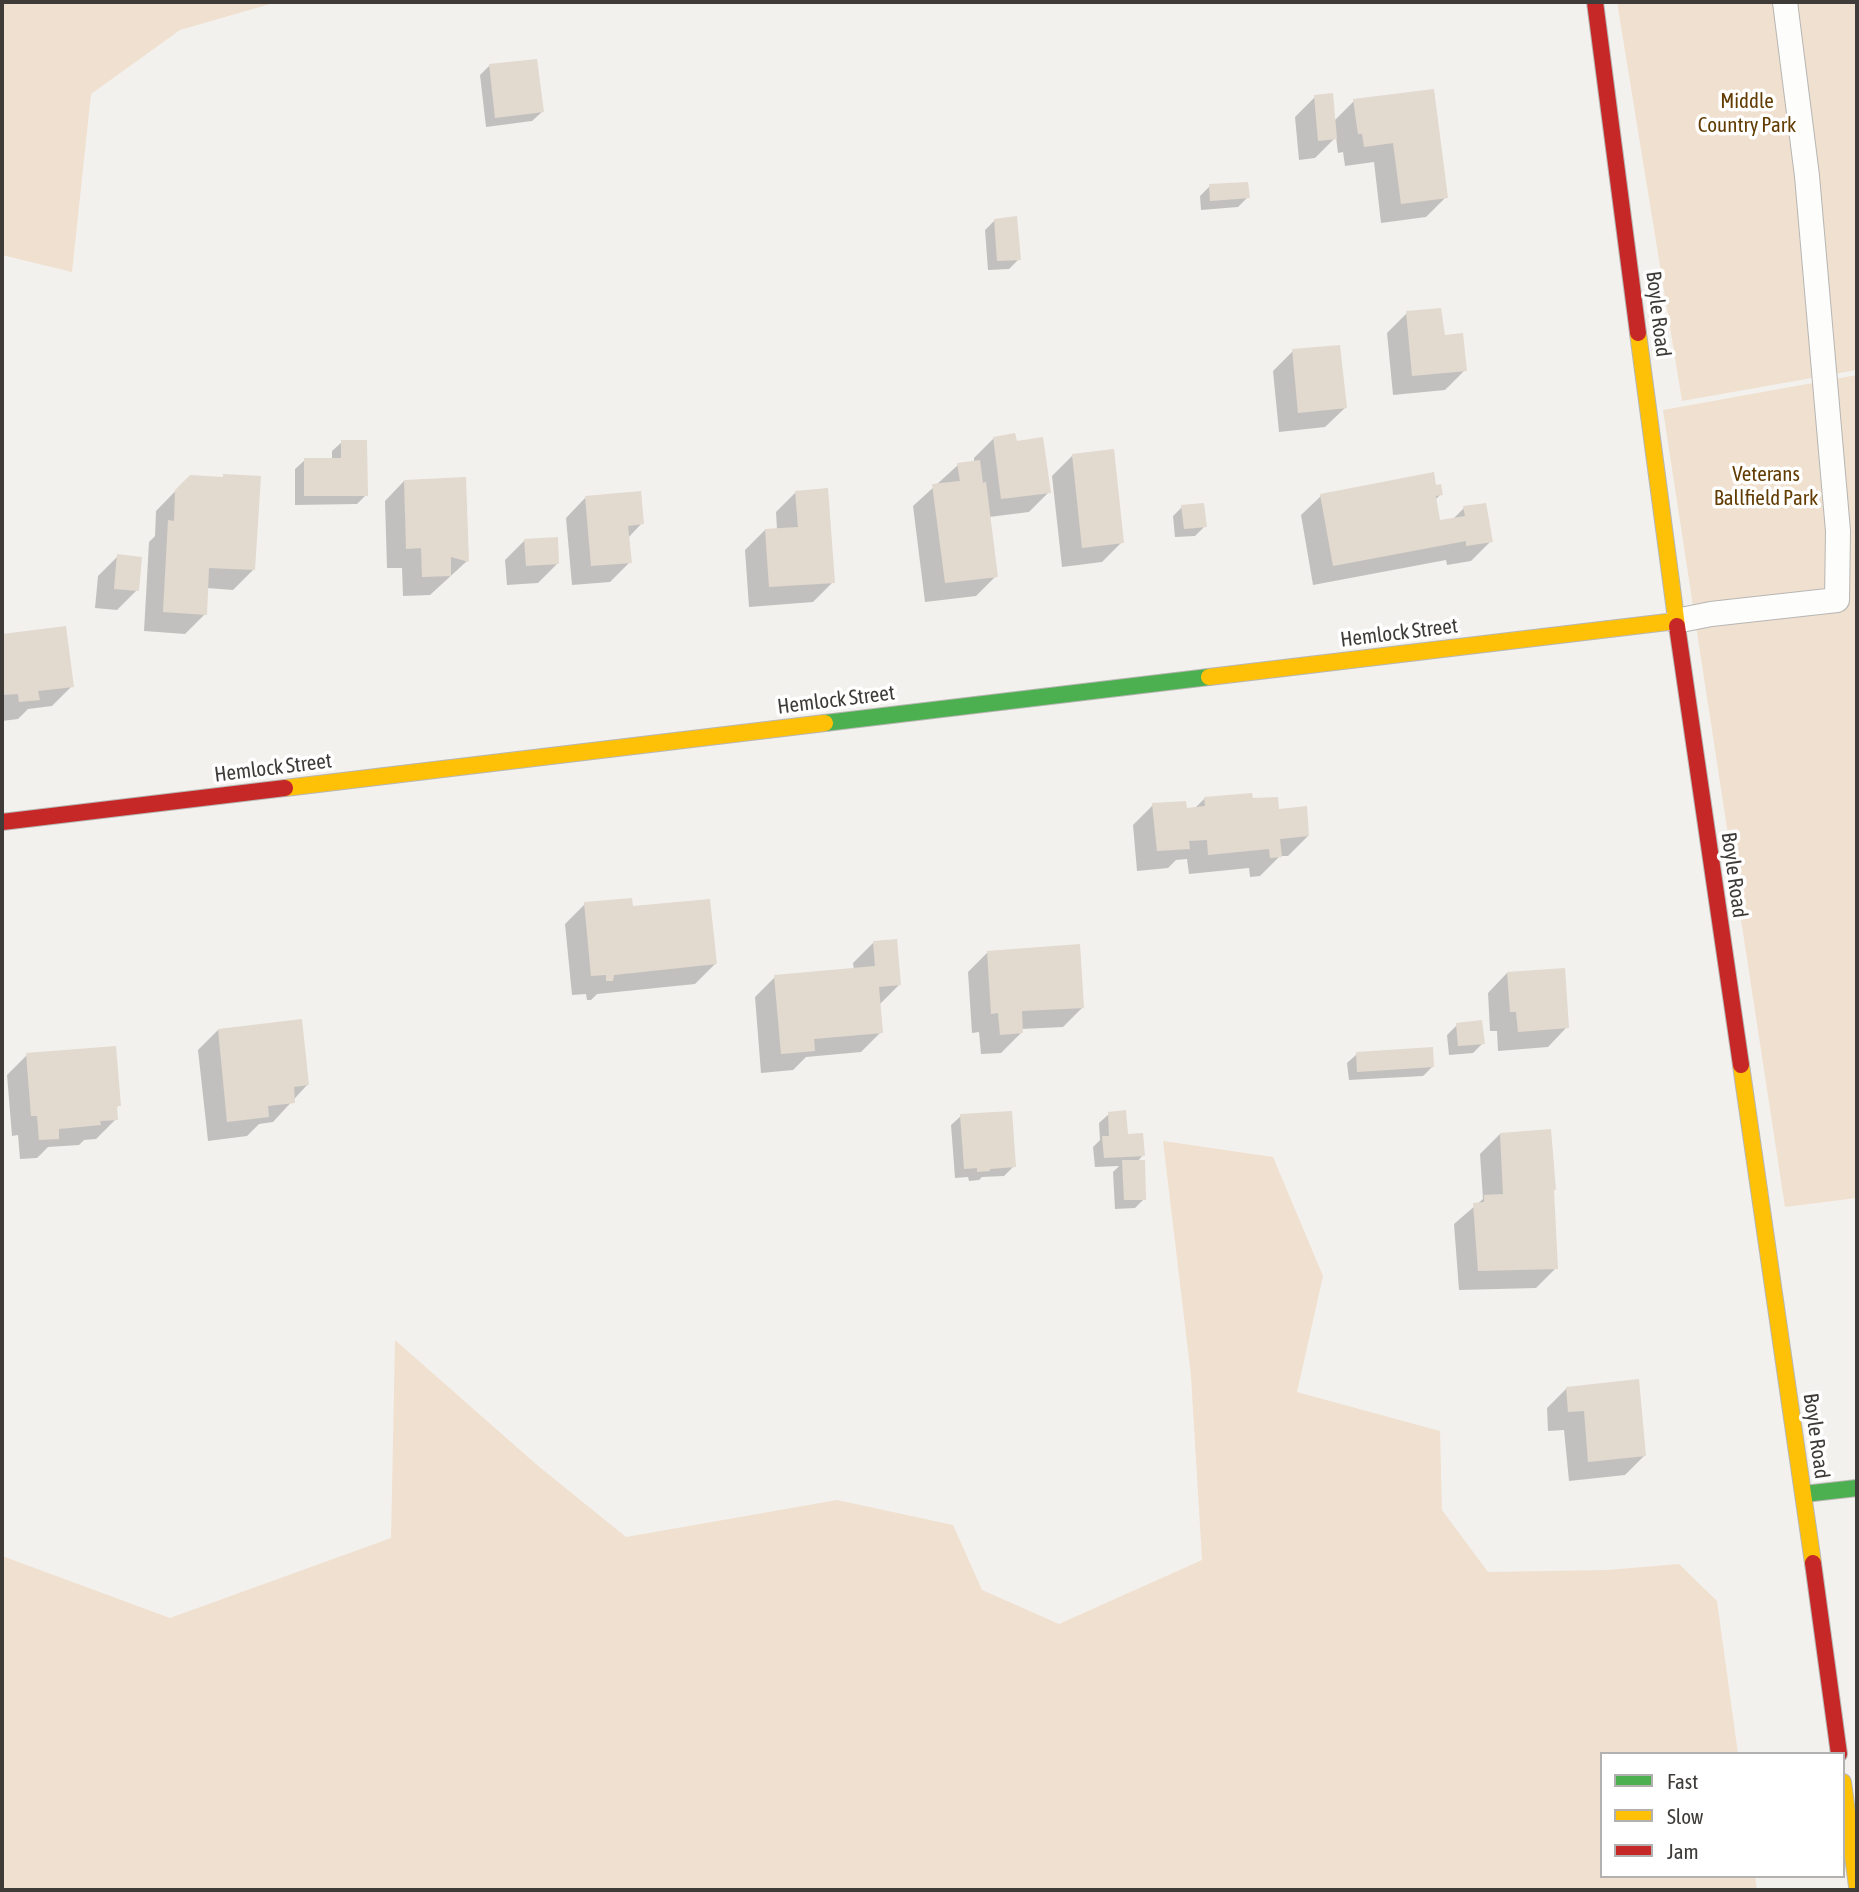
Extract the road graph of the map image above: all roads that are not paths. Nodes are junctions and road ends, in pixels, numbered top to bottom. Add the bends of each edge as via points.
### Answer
1 (1595, 2) edge
2 (1785, 2) edge
3 (1676, 621) junction
4 (2, 822) edge
5 (1857, 1488) edge
6 (1804, 1494) junction
7 (1839, 1752) edge
8 (1845, 1798) edge
9 (1857, 1886) edge

1 - 3 street, Boyle Road
2 - 3 lane via 1807,176 1837,517 1837,600
3 - 4 street, Hemlock Street
3 - 6 street, Boyle Road
5 - 6 street
6 - 7 street, Boyle Road
8 - 9 street

